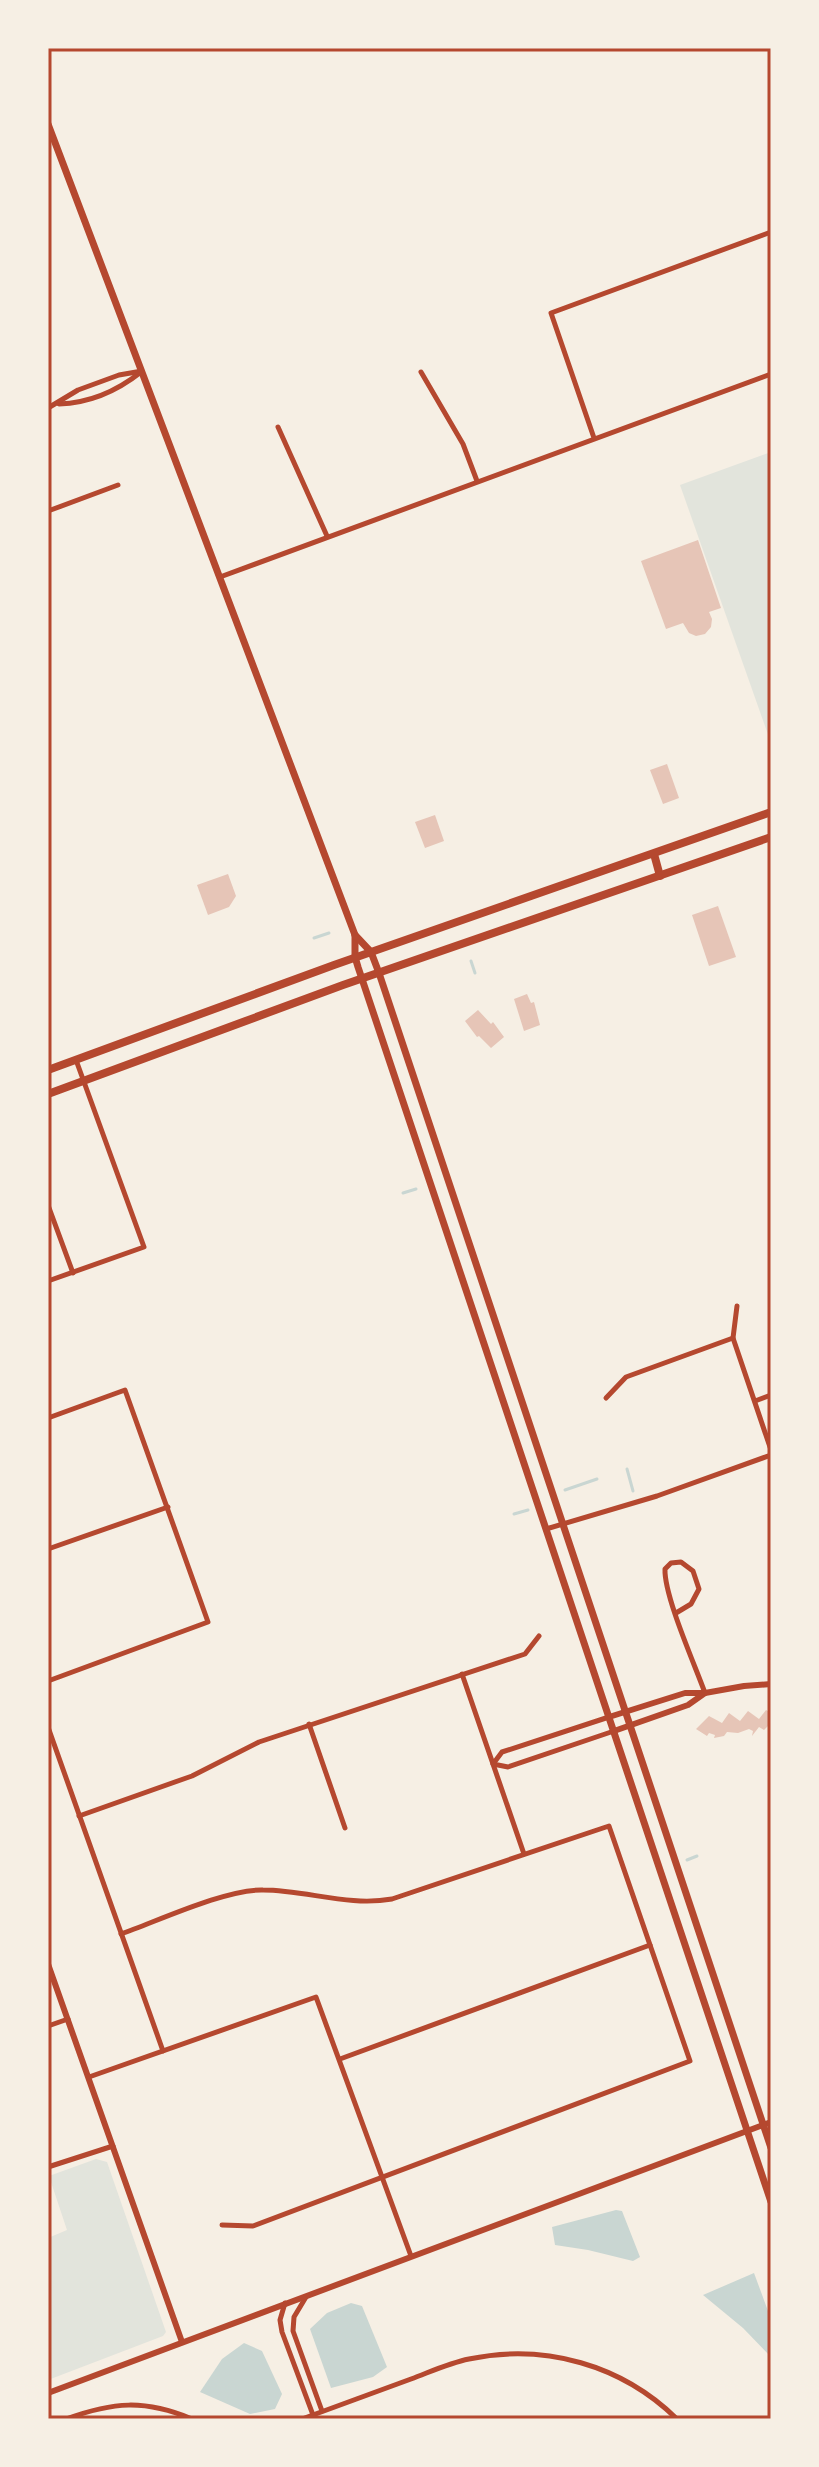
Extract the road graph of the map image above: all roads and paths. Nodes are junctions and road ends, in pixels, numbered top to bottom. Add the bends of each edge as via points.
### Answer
1 (48, 124) edge
2 (771, 232) edge
3 (142, 371) junction
4 (421, 372) dead end
5 (771, 374) edge
6 (58, 404) junction
7 (48, 408) edge
8 (278, 427) dead end
9 (594, 438) junction
10 (477, 481) junction
11 (118, 485) dead end
12 (48, 511) edge
13 (327, 536) junction
14 (220, 577) junction
15 (771, 812) edge
16 (771, 837) edge
17 (654, 854) junction
18 (660, 876) junction
19 (355, 935) junction
20 (371, 952) junction
21 (355, 957) junction
22 (379, 973) junction
23 (362, 979) junction
24 (76, 1060) junction
25 (48, 1070) edge
26 (84, 1080) junction
27 (48, 1094) edge
28 (48, 1205) edge
29 (73, 1273) junction
30 (48, 1281) edge
31 (737, 1306) dead end
32 (733, 1338) junction
33 (771, 1395) edge
34 (606, 1398) dead end
35 (755, 1401) junction
36 (48, 1418) edge
37 (771, 1452) edge
38 (168, 1507) junction
39 (563, 1524) junction
40 (546, 1529) junction
41 (48, 1549) edge
42 (676, 1613) junction
43 (539, 1636) dead end
44 (462, 1674) junction
45 (48, 1681) edge
46 (771, 1684) edge
47 (705, 1693) junction
48 (626, 1712) junction
49 (609, 1717) junction
50 (309, 1724) junction
51 (630, 1726) junction
52 (48, 1727) edge
53 (614, 1731) junction
54 (493, 1764) junction
55 (79, 1816) junction
56 (345, 1828) dead end
57 (524, 1854) junction
58 (121, 1934) junction
59 (650, 1945) junction
60 (48, 1964) edge
61 (68, 2019) junction
62 (48, 2026) edge
63 (163, 2051) junction
64 (340, 2059) junction
65 (89, 2077) junction
66 (764, 2125) edge
67 (747, 2131) junction
68 (113, 2146) junction
69 (771, 2148) edge
70 (48, 2167) edge
71 (383, 2178) junction
72 (771, 2202) edge
73 (222, 2225) dead end
74 (411, 2256) junction
75 (307, 2295) junction
76 (285, 2303) junction
77 (182, 2342) junction
78 (48, 2393) edge
79 (322, 2411) junction
80 (313, 2415) junction
81 (66, 2419) edge
82 (192, 2419) edge
83 (302, 2419) edge
84 (677, 2419) edge

1 - 3 main road
2 - 9 street via 551,313
3 - 6 street via 78,390
3 - 6 street via 123,386 80,403
3 - 14 main road
4 - 10 street via 463,444
5 - 9 street
6 - 7 street
8 - 13 street
9 - 10 street
10 - 13 street
11 - 12 street
13 - 14 street
14 - 19 main road
15 - 17 main road
16 - 18 main road
17 - 18 main road
17 - 20 main road
18 - 22 main road
19 - 20 main road
19 - 21 main road
20 - 21 main road
20 - 22 main road
21 - 23 main road
21 - 24 main road
22 - 23 main road
22 - 39 main road
23 - 26 main road
23 - 40 main road
24 - 25 main road
24 - 26 street
26 - 27 main road
26 - 29 street via 144,1247
28 - 29 street
29 - 30 street
31 - 32 street
32 - 34 street via 626,1377
32 - 35 street
33 - 35 street
35 - 37 street
36 - 38 street via 125,1390
37 - 39 street via 657,1496
38 - 41 street
38 - 45 street via 208,1622
39 - 40 street
39 - 48 main road
40 - 49 main road
42 - 42 street via 691,1604 699,1589 693,1571 681,1562 665,1569
42 - 47 street
43 - 44 street via 525,1654
44 - 50 street
44 - 54 street
46 - 47 street
47 - 48 street via 685,1693
47 - 51 street via 688,1705
48 - 49 street
48 - 51 main road
49 - 53 main road
49 - 54 street via 502,1752
50 - 55 street via 175,1783
50 - 56 street
51 - 53 street
51 - 66 main road
52 - 55 street
53 - 54 street via 508,1767
53 - 67 main road
54 - 57 street
55 - 58 street
57 - 58 street via 369,1903 246,1890
57 - 59 street via 609,1826
58 - 63 street
59 - 64 street
59 - 71 street via 690,2061
60 - 61 street
61 - 62 street
61 - 65 street
63 - 64 street via 316,1997
63 - 65 street
64 - 71 street
65 - 68 street
66 - 67 street
66 - 69 main road
67 - 72 main road
67 - 74 street
68 - 70 street
68 - 77 street
71 - 73 street via 253,2226
71 - 74 street
74 - 75 street
75 - 76 street
75 - 79 street via 294,2317 293,2331
76 - 77 street
76 - 80 street via 282,2332
77 - 78 street
79 - 80 street
79 - 84 street via 458,2362 523,2354 567,2358 616,2375 647,2392
80 - 83 street
81 - 82 street via 129,2403

